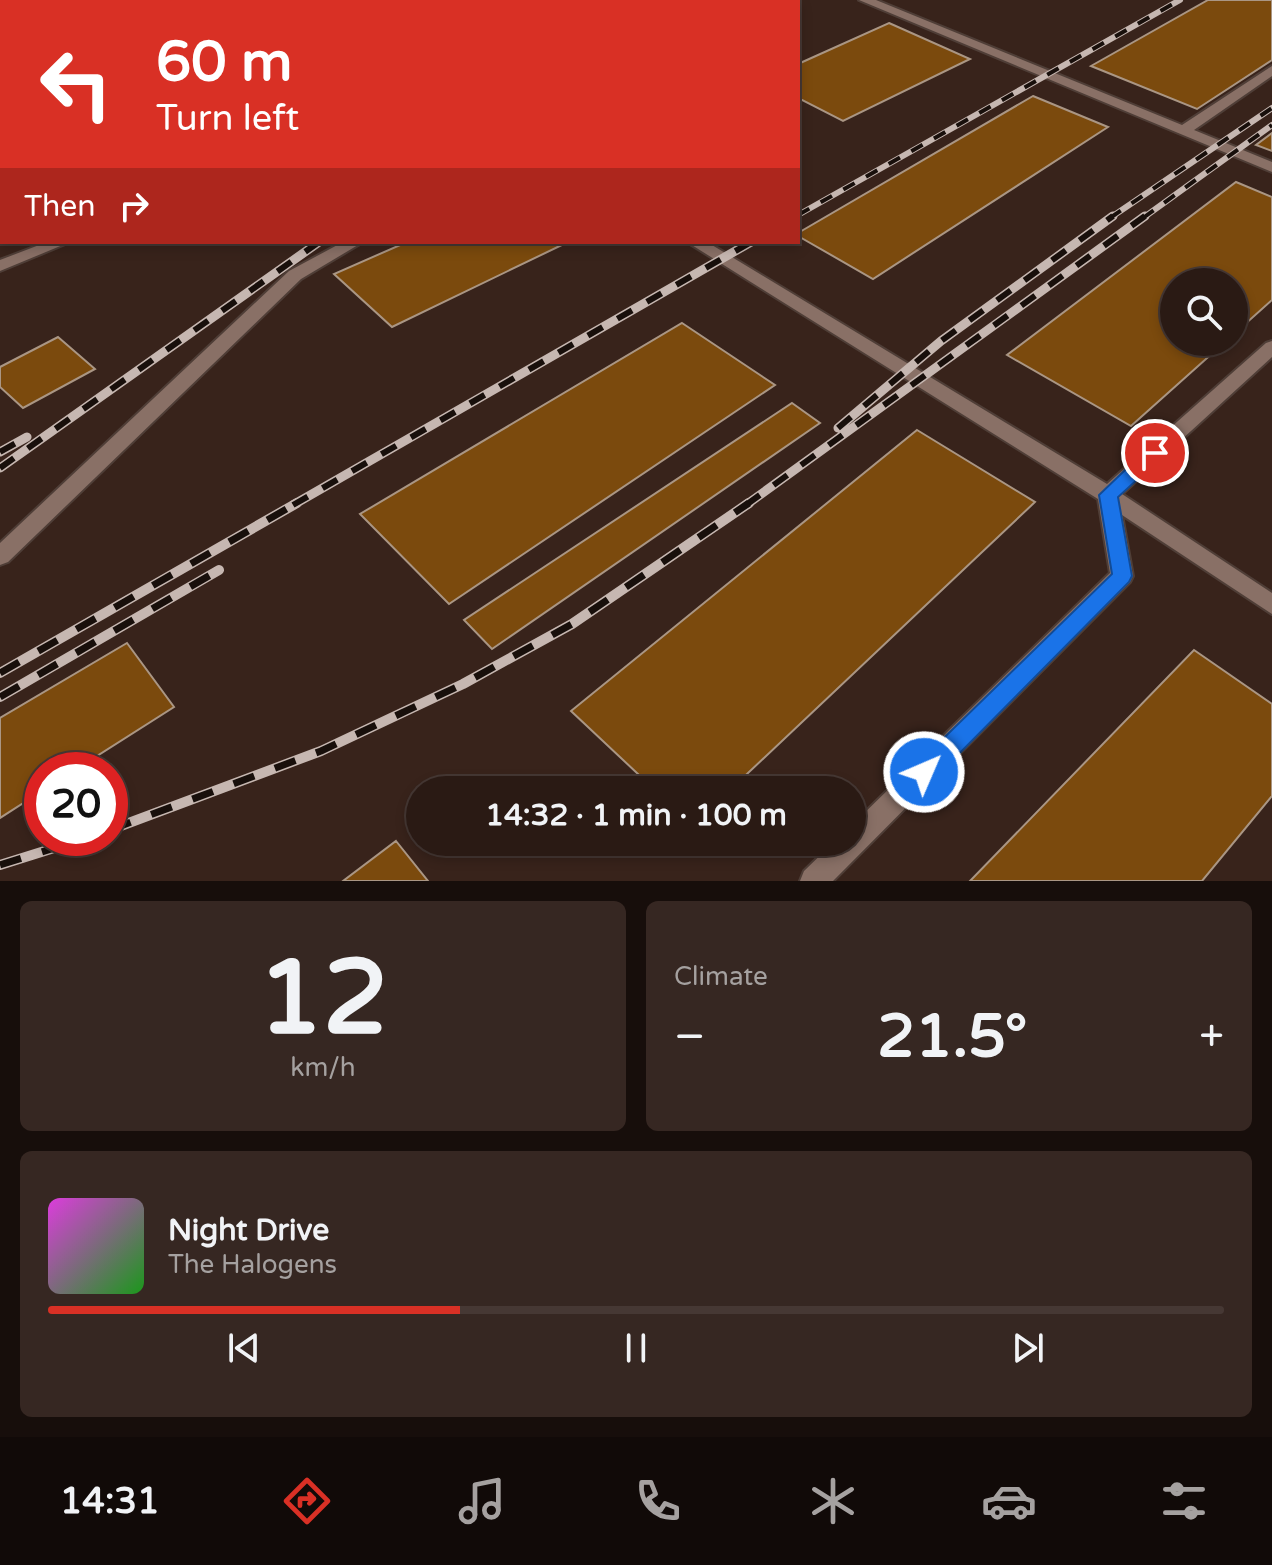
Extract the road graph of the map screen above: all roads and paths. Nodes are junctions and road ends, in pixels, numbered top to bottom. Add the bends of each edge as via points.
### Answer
1 (865, 0) edge
2 (1272, 70) edge
3 (1183, 131) junction
4 (1272, 167) edge
5 (57, 244) edge
6 (351, 244) edge
7 (698, 244) edge
8 (0, 266) edge
9 (1272, 347) edge
10 (1108, 495) junction
11 (0, 556) edge
12 (1272, 605) edge
13 (814, 881) edge

1 - 3 lane
2 - 3 lane
3 - 4 lane
5 - 8 lane
6 - 11 lane via 295,275
7 - 10 lane
9 - 10 lane
10 - 12 lane
10 - 13 lane via 1122,576

